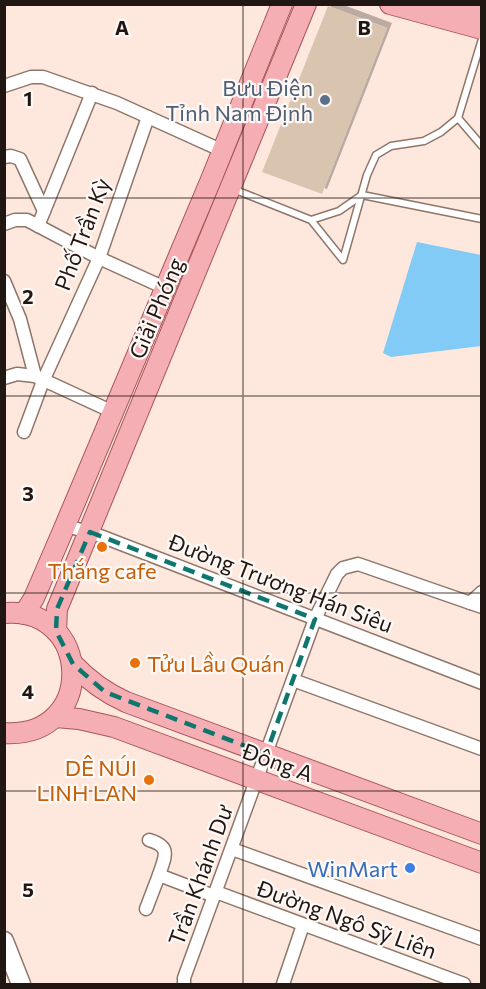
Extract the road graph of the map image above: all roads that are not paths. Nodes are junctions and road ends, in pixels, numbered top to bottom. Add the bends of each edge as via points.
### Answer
1 (282, 4) edge
2 (306, 4) edge
3 (390, 4) edge
4 (444, 4) edge
5 (482, 14) edge
6 (482, 28) edge
7 (482, 39) edge
8 (4, 86) edge
9 (92, 93) junction
10 (148, 117) junction
11 (458, 118) junction
12 (482, 146) edge
13 (223, 151) junction
14 (4, 157) edge
15 (210, 182) junction
16 (230, 188) junction
17 (362, 195) junction
18 (44, 211) junction
19 (482, 219) edge
20 (311, 220) junction
21 (4, 224) edge
22 (38, 226) junction
23 (99, 258) junction
24 (4, 280) edge
25 (165, 288) junction
26 (8, 301) edge
27 (4, 378) edge
28 (39, 378) junction
29 (113, 412) junction
30 (24, 432) dead end
31 (65, 526) junction
32 (90, 532) junction
33 (482, 592) edge
34 (476, 605) edge
35 (14, 614) edge
36 (315, 619) junction
37 (56, 631) junction
38 (73, 664) junction
39 (293, 680) junction
40 (482, 682) edge
41 (56, 717) junction
42 (4, 733) edge
43 (482, 749) edge
44 (266, 754) junction
45 (257, 780) junction
46 (482, 834) edge
47 (149, 840) dead end
48 (232, 849) junction
49 (482, 863) edge
50 (159, 875) junction
51 (215, 894) junction
52 (146, 909) dead end
53 (303, 925) junction
54 (482, 939) edge
55 (4, 941) edge
56 (21, 984) edge
57 (184, 984) edge
58 (283, 984) edge
59 (464, 984) edge

1 - 13 main road, Giải Phóng
2 - 16 main road, Giải Phóng
3 - 6 main road
4 - 5 main road
7 - 11 lane
8 - 9 street via 35,76
9 - 10 street
9 - 18 street
10 - 13 street
10 - 23 street, Phố Trần Kỳ
11 - 12 lane
11 - 17 lane via 424,141 391,146 376,155
13 - 15 main road, Giải Phóng
14 - 18 street via 20,159
15 - 16 lane
15 - 25 main road, Giải Phóng
16 - 20 lane
16 - 32 main road, Giải Phóng
17 - 19 lane
17 - 20 lane via 339,211
17 - 20 lane via 343,260
18 - 22 street
21 - 22 street via 27,220
22 - 23 street
23 - 25 street
23 - 28 street, Phố Trần Kỳ
24 - 26 street
25 - 29 main road, Giải Phóng
26 - 28 street via 20,319
27 - 28 street via 16,374
28 - 29 street
28 - 30 street, Phố Trần Kỳ
29 - 31 main road, Giải Phóng
31 - 32 street, Đường Trương Hán Siêu
31 - 35 main road, Giải Phóng via 34,598
32 - 36 street, Đường Trương Hán Siêu
32 - 37 main road, Giải Phóng via 57,609
33 - 34 street
34 - 36 street, Trần Khánh Dư via 358,564 337,574
35 - 37 main road via 38,618
36 - 39 street, Trần Khánh Dư
36 - 40 street, Đường Trương Hán Siêu
37 - 38 main road
38 - 41 main road via 73,683
38 - 44 main road, Đông A via 105,692
39 - 43 street
39 - 44 street, Trần Khánh Dư
41 - 42 main road via 20,734
41 - 45 main road, Đông A via 114,727
44 - 45 street, Trần Khánh Dư
44 - 46 main road, Đông A
45 - 48 street, Trần Khánh Dư
45 - 49 main road, Đông A
47 - 50 street via 160,844 166,854
48 - 51 street, Trần Khánh Dư
48 - 54 street
50 - 51 street, Đường Ngô Sỹ Liên
50 - 52 street
51 - 53 street, Đường Ngô Sỹ Liên
51 - 57 street, Trần Khánh Dư
53 - 58 street
53 - 59 street, Đường Ngô Sỹ Liên
55 - 56 street

